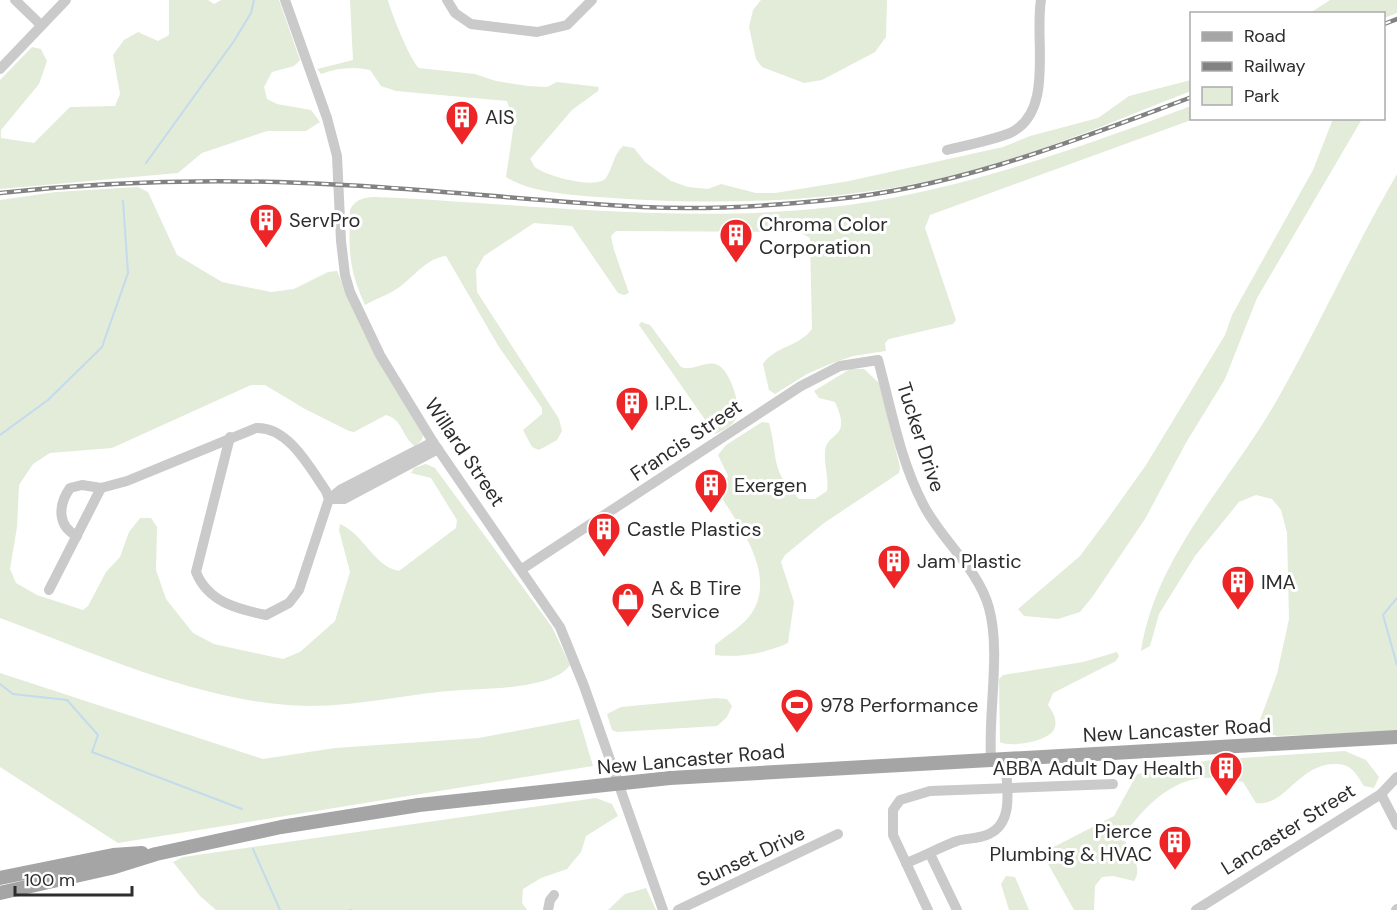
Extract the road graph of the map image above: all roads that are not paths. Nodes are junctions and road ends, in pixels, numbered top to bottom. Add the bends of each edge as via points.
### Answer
1 (15, 0) edge
2 (66, 0) edge
3 (285, 0) edge
4 (447, 0) edge
5 (592, 0) edge
6 (1041, 0) edge
7 (41, 25) junction
8 (0, 69) edge
9 (947, 150) dead end
10 (878, 360) joint
11 (230, 437) junction
12 (435, 446) junction
13 (101, 488) junction
14 (329, 499) junction
15 (77, 536) junction
16 (522, 569) junction
17 (49, 590) dead end
18 (1396, 742) edge
19 (998, 759) junction
20 (1397, 777) edge
21 (618, 783) junction
22 (1113, 784) dead end
23 (1006, 789) junction
24 (1381, 794) junction
25 (1397, 825) edge
26 (838, 834) dead end
27 (156, 854) junction
28 (930, 854) junction
29 (906, 863) junction
30 (0, 878) edge
31 (0, 893) edge
32 (554, 895) dead end
33 (548, 910) edge
34 (663, 910) edge
35 (678, 910) edge
36 (928, 910) edge
37 (957, 910) edge
38 (1196, 910) edge

1 - 7 street
2 - 7 street
3 - 12 street, Willard Street via 337,156 345,275 380,355
4 - 5 street via 455,13 471,24 537,32 567,25
6 - 9 street via 1039,92 1029,117 1010,132
7 - 8 street
10 - 16 street, Francis Street via 840,366 801,386
10 - 19 street, Tucker Drive via 903,454 922,503 973,576 988,606 994,640 989,727
11 - 13 street via 127,481
11 - 14 street via 256,428 274,432 300,453
11 - 14 street via 196,566 201,582 219,601 266,615 292,601
12 - 14 street via 340,490
12 - 16 street, Willard Street
13 - 15 street
13 - 15 street via 80,485 67,492 61,519 68,531
15 - 17 street
16 - 21 street, Willard Street via 560,627
18 - 19 main road, New Lancaster Road
19 - 21 main road, New Lancaster Road
19 - 23 street, Tucker Drive
20 - 24 street, Lancaster Street
21 - 27 main road, New Lancaster Road via 419,805 281,827
21 - 34 street, Willard Street
22 - 23 street
23 - 28 street, Tucker Drive via 1004,820 997,829
23 - 29 street via 930,791 900,800 891,819 893,835
24 - 25 street
24 - 38 street, Lancaster Street
26 - 35 street, Sunset Drive
27 - 30 main road via 113,855
27 - 31 main road, New Lancaster Road
28 - 29 street, Tucker Drive
28 - 37 street
29 - 36 street
32 - 33 street

